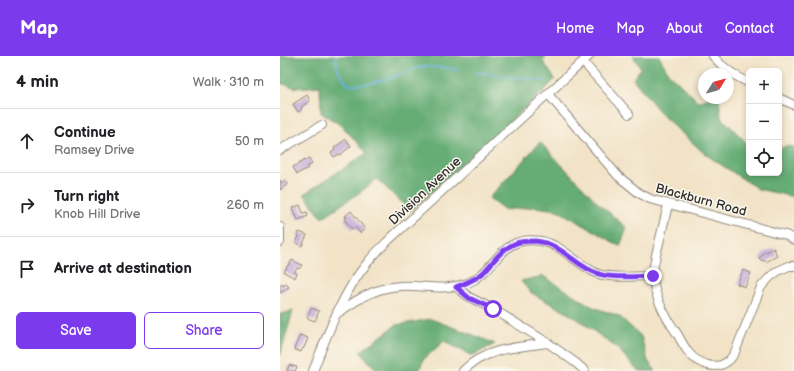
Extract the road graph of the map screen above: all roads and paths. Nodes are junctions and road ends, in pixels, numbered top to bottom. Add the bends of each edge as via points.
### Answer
1 (590, 56) edge
2 (713, 56) edge
3 (583, 62) junction
4 (746, 82) edge
5 (548, 94) junction
6 (782, 99) edge
7 (794, 105) edge
8 (629, 114) dead end
9 (322, 125) dead end
10 (280, 150) edge
11 (668, 205) junction
12 (280, 227) edge
13 (794, 240) edge
14 (280, 242) edge
15 (794, 266) edge
16 (653, 276) junction
17 (456, 287) junction
18 (336, 315) junction
19 (548, 343) junction
20 (317, 369) edge
21 (463, 371) edge
22 (585, 371) edge

1 - 3 street, Division Avenue
2 - 4 street via 733,75
3 - 5 street, Division Avenue
3 - 8 street
5 - 11 street, Blackburn Road via 618,176 650,200
5 - 18 street, Division Avenue via 368,262
6 - 7 street
9 - 10 street
11 - 13 street, Blackburn Road via 786,235
11 - 16 street via 654,260
12 - 14 street
15 - 16 street via 770,276 761,287 736,352 727,362 716,366 704,364 690,354 662,309
16 - 17 street via 597,274 556,247 541,241 528,241 514,243 482,273 470,282
17 - 18 street via 383,288 361,298
17 - 19 street via 469,298 493,309
18 - 20 street, Division Avenue
19 - 21 street via 498,351 483,356
19 - 22 street

